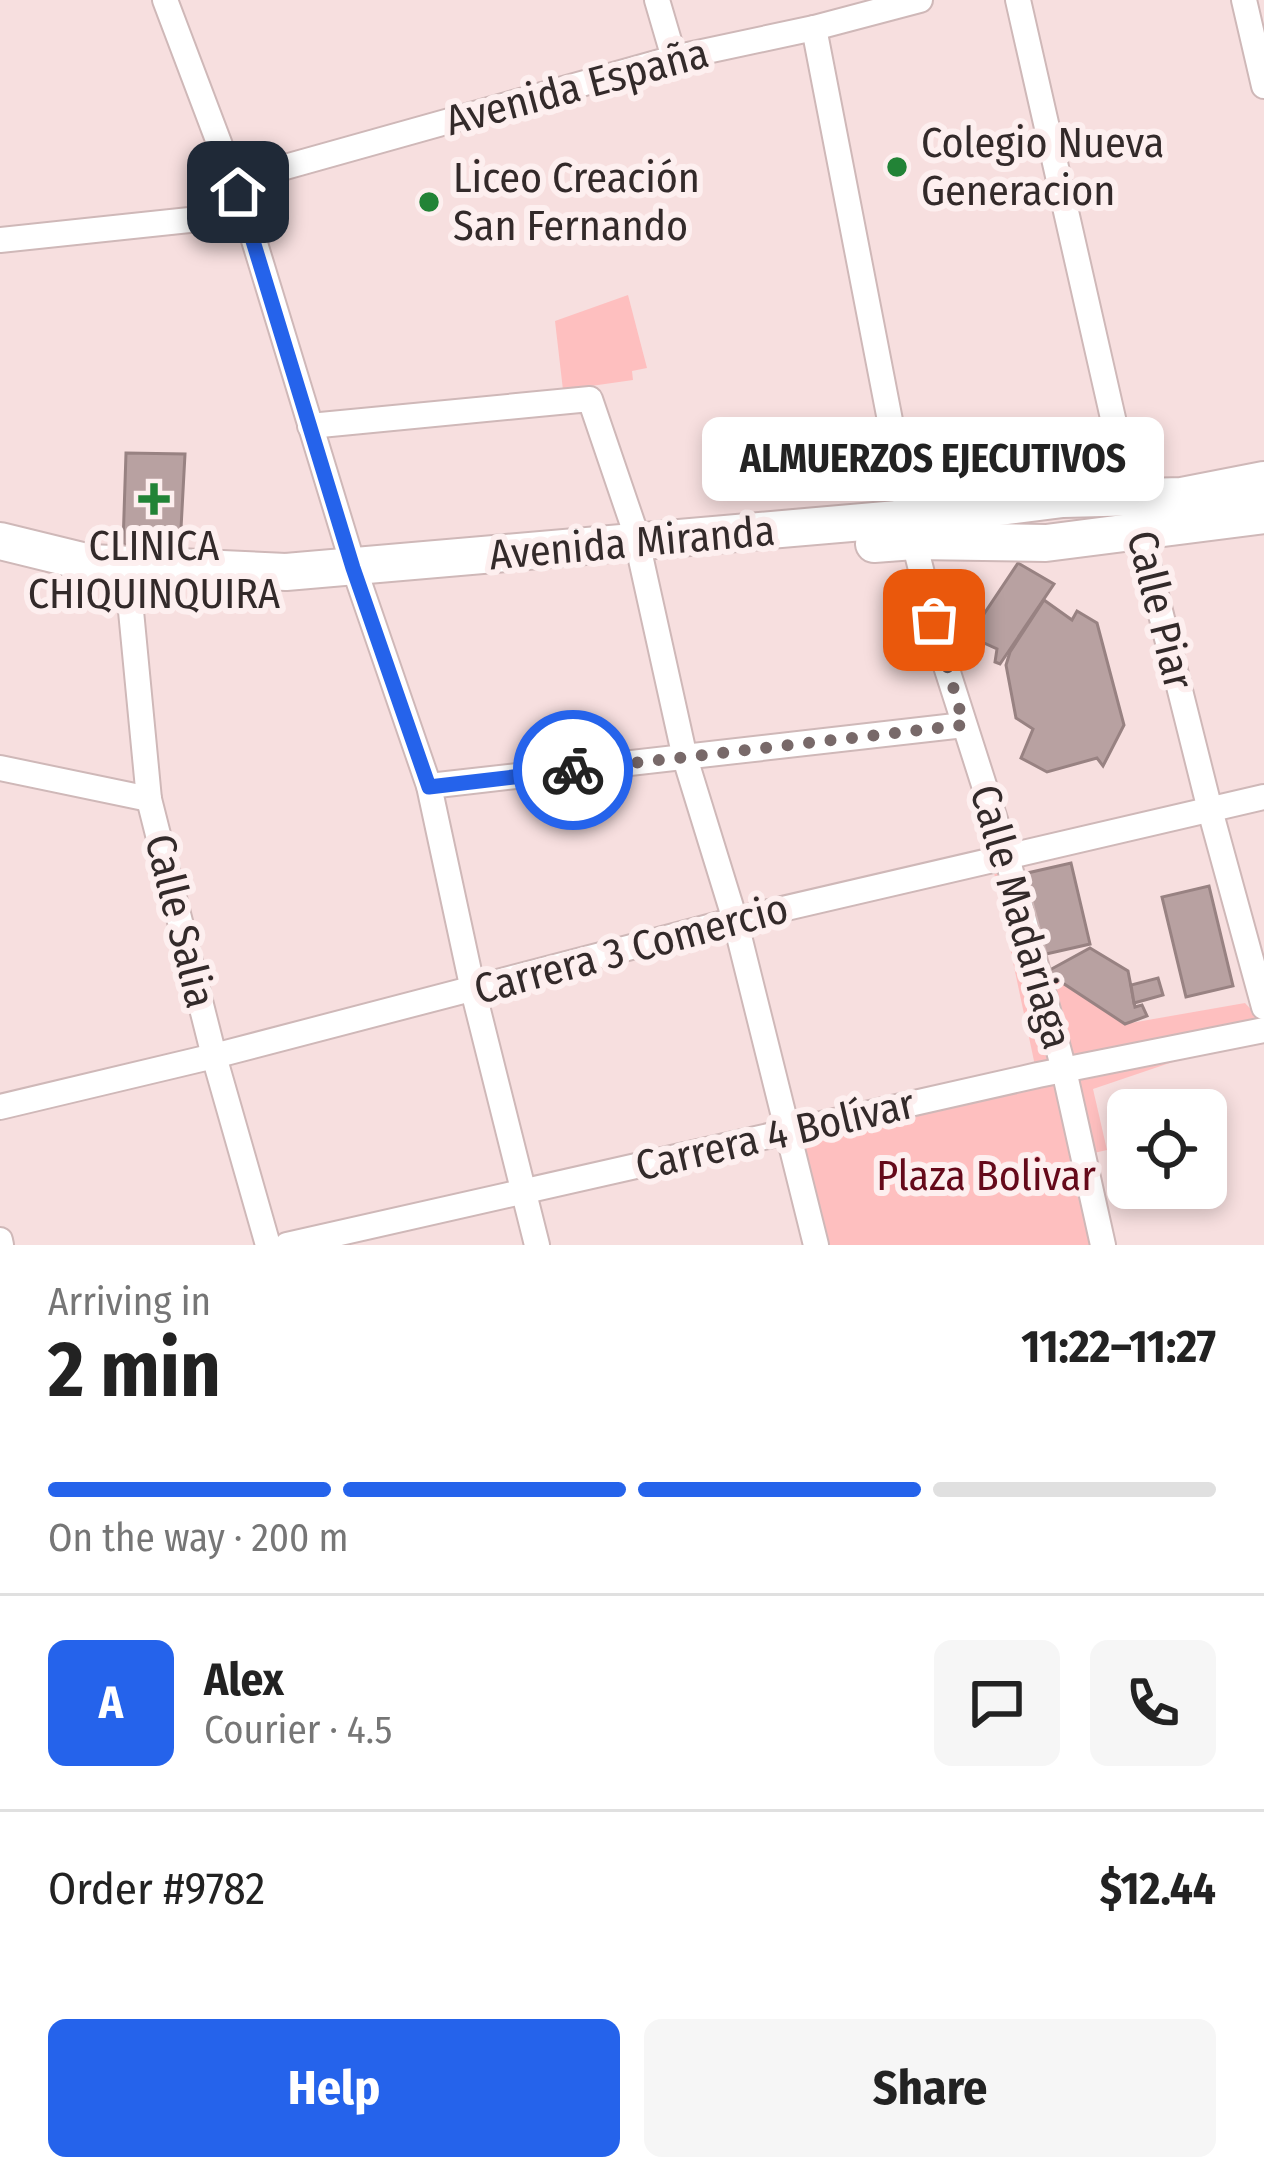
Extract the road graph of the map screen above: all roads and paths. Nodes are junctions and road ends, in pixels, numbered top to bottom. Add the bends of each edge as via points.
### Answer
1 (165, 0) edge
2 (656, 0) edge
3 (920, 0) edge
4 (1018, 0) edge
5 (1244, 0) edge
6 (814, 28) junction
7 (674, 58) junction
8 (1264, 86) edge
9 (235, 181) junction
10 (246, 214) junction
11 (0, 240) edge
12 (310, 426) junction
13 (1264, 480) edge
14 (1136, 513) junction
15 (1264, 515) edge
16 (911, 530) junction
17 (0, 541) edge
18 (640, 553) junction
19 (0, 562) edge
20 (358, 580) junction
21 (129, 590) junction
22 (964, 725) junction
23 (685, 758) junction
24 (0, 768) edge
25 (429, 787) junction
26 (1264, 797) edge
27 (149, 799) junction
28 (1210, 810) junction
29 (1006, 857) junction
30 (734, 920) junction
31 (473, 990) junction
32 (1264, 1007) edge
33 (1264, 1030) edge
34 (214, 1056) junction
35 (1064, 1070) junction
36 (0, 1107) edge
37 (788, 1133) junction
38 (524, 1192) junction
39 (268, 1245) edge
40 (287, 1245) edge
41 (538, 1245) edge
42 (816, 1245) edge
43 (1103, 1245) edge

1 - 9 street
2 - 7 street
3 - 6 street, Avenida España
4 - 14 street, Calle Piar
5 - 8 street
6 - 7 street, Avenida España
6 - 16 street, Calle Madariaga
7 - 9 street, Avenida España
9 - 10 street
10 - 11 street
10 - 12 street
12 - 18 street via 590,399
12 - 20 street
13 - 14 main road, Avenida Miranda
14 - 15 main road, Avenida Miranda
14 - 16 main road, Avenida Miranda via 1063,499
14 - 28 street, Calle Piar
16 - 18 main road, Avenida Miranda
16 - 22 street, Calle Madariaga
17 - 20 main road, Avenida Miranda via 90,563
18 - 20 main road, Avenida Miranda
18 - 23 street
19 - 21 main road, Avenida Miranda
20 - 21 main road, Avenida Miranda via 265,594
20 - 25 street
21 - 27 street, Calle Salia
22 - 23 street
22 - 29 street, Calle Madariaga
23 - 25 street
23 - 30 street
24 - 27 street
25 - 31 street
26 - 28 street, Carrera 3 Comercio
27 - 34 street, Calle Salia
28 - 29 street, Carrera 3 Comercio
28 - 32 street, Calle Piar
29 - 30 street, Carrera 3 Comercio
29 - 35 street, Calle Madariaga
30 - 31 street, Carrera 3 Comercio
30 - 37 street
31 - 34 street, Carrera 3 Comercio
31 - 38 street
33 - 35 street, Carrera 4 Bolívar
34 - 36 street, Carrera 3 Comercio
34 - 39 street, Calle Salia
35 - 37 street, Carrera 4 Bolívar
35 - 43 street, Calle Madariaga
37 - 38 street, Carrera 4 Bolívar
37 - 42 street
38 - 40 street, Carrera 4 Bolívar
38 - 41 street

